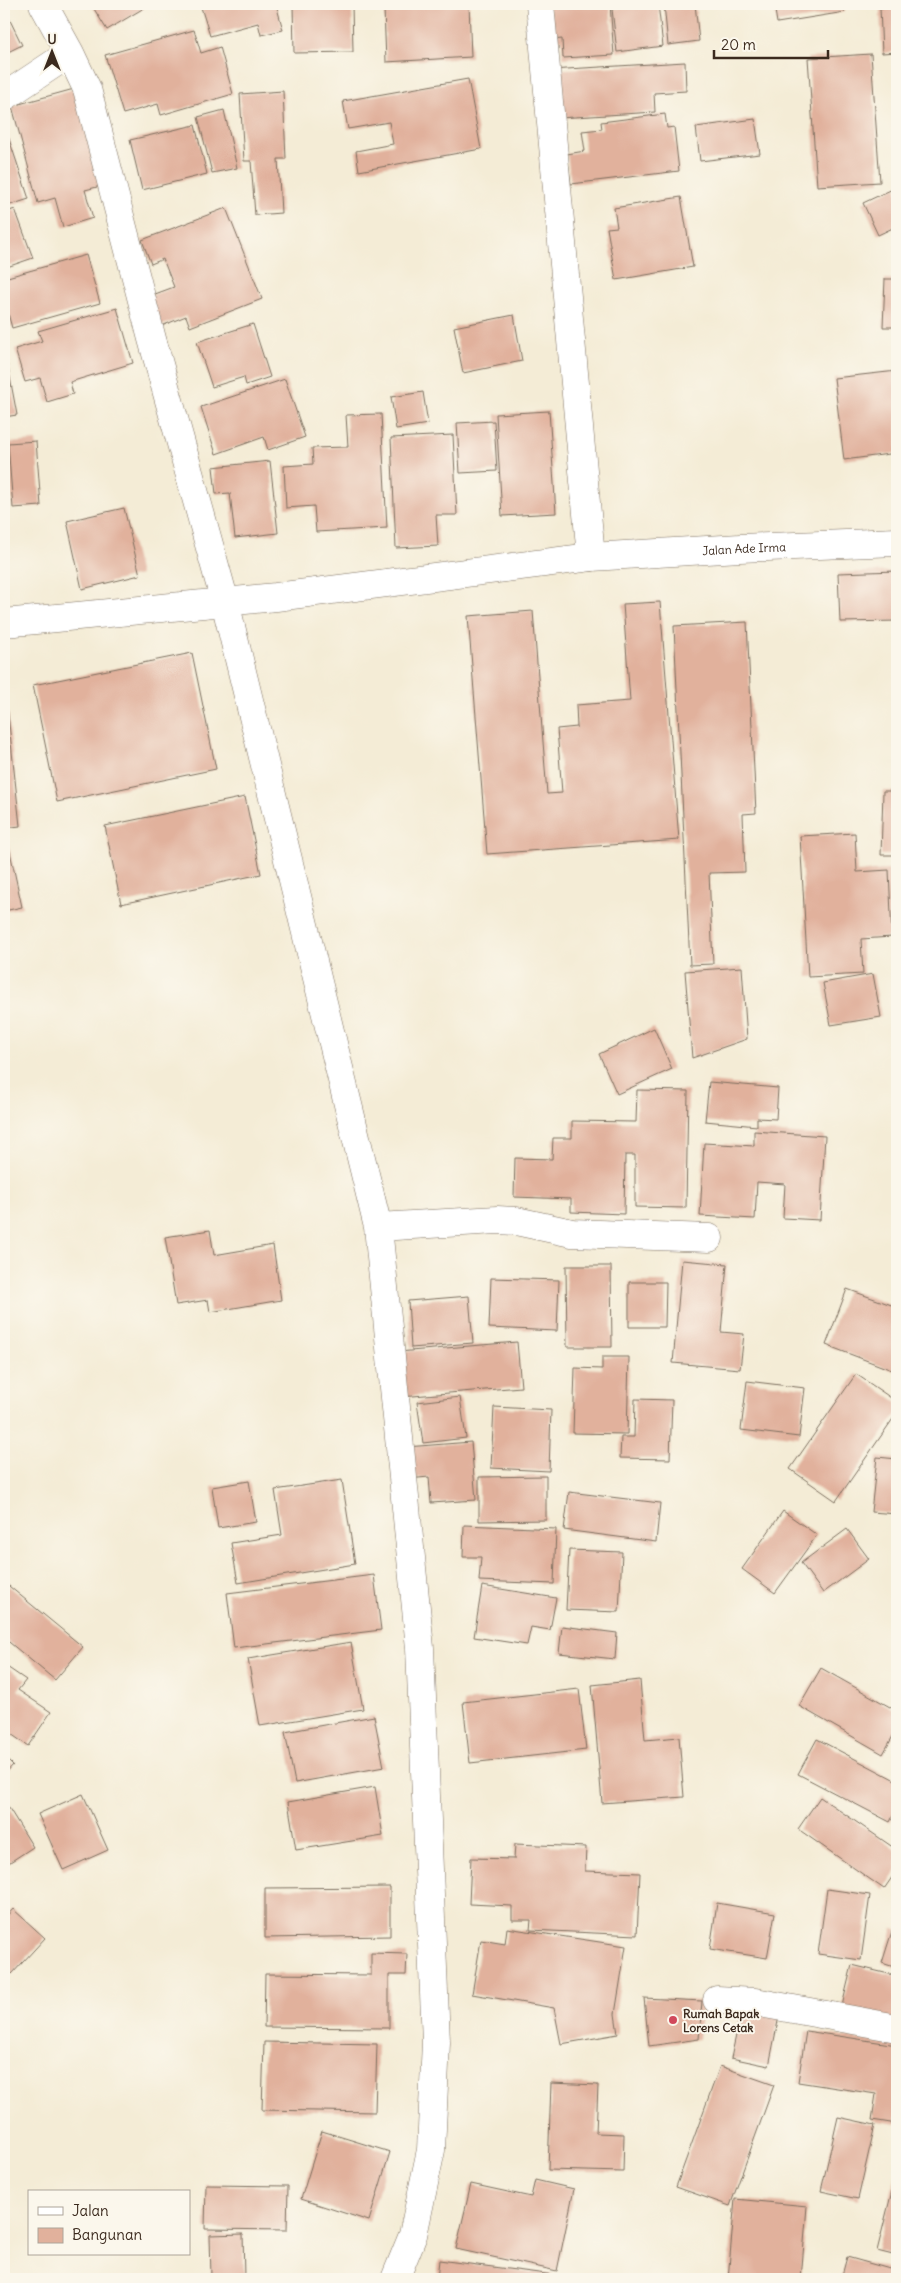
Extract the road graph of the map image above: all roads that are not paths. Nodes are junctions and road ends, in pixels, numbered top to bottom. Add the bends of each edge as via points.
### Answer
1 (43, 4) edge
2 (540, 4) edge
3 (70, 53) junction
4 (4, 97) edge
5 (897, 542) edge
6 (591, 557) junction
7 (225, 602) junction
8 (4, 623) edge
9 (378, 1227) junction
10 (708, 1238) dead end
11 (717, 2000) dead end
12 (897, 2028) edge
13 (395, 2279) edge

1 - 3 street
2 - 6 street
3 - 4 street
3 - 7 street via 86,89
5 - 6 street, Jalan Ade Irma
6 - 7 street, Jalan Ade Irma
7 - 8 street, Jalan Ade Irma
7 - 9 street
9 - 10 street via 507,1221 572,1233
9 - 13 street via 420,1648 436,2042 431,2150 413,2235
11 - 12 street via 755,2002

